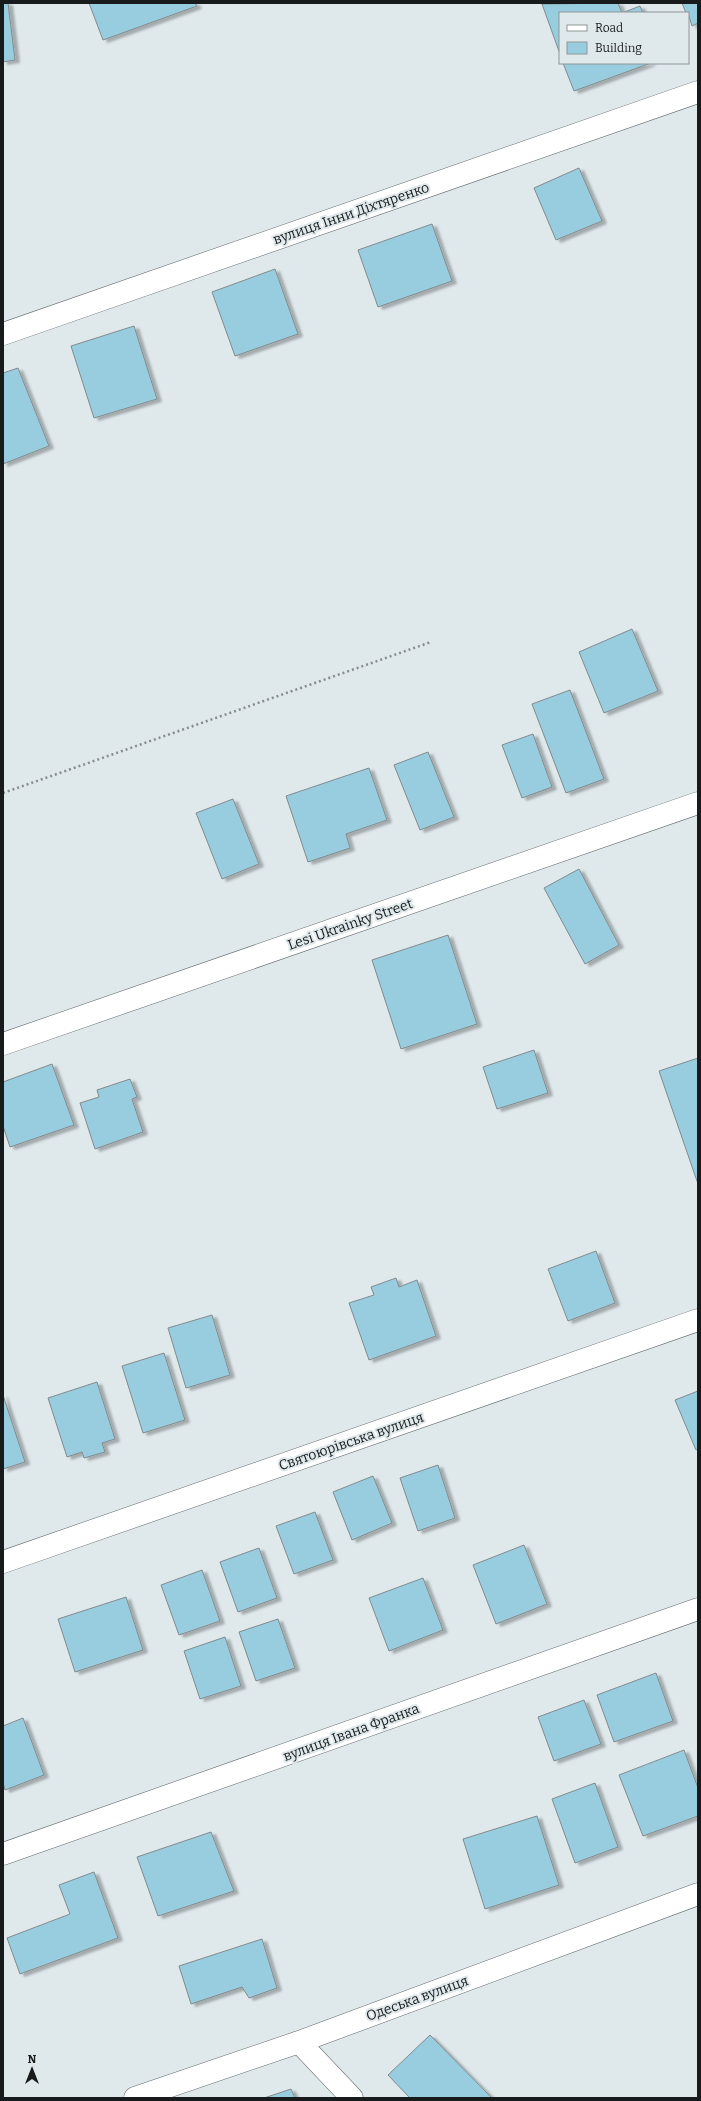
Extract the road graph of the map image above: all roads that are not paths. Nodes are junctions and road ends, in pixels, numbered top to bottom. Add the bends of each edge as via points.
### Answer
1 (698, 92) edge
2 (3, 334) edge
3 (698, 803) edge
4 (3, 1044) edge
5 (698, 1320) edge
6 (3, 1562) edge
7 (698, 1609) edge
8 (3, 1854) edge
9 (698, 1894) edge
10 (299, 2042) junction
11 (135, 2098) edge
12 (352, 2098) edge

1 - 2 street, вулиця Інни Діхтяренко
3 - 4 street, Lesi Ukrainky Street
5 - 6 street, Святоюрівська вулиця
7 - 8 street, вулиця Івана Франка
9 - 10 street, Одеська вулиця
10 - 11 street, Одеська вулиця
10 - 12 street

